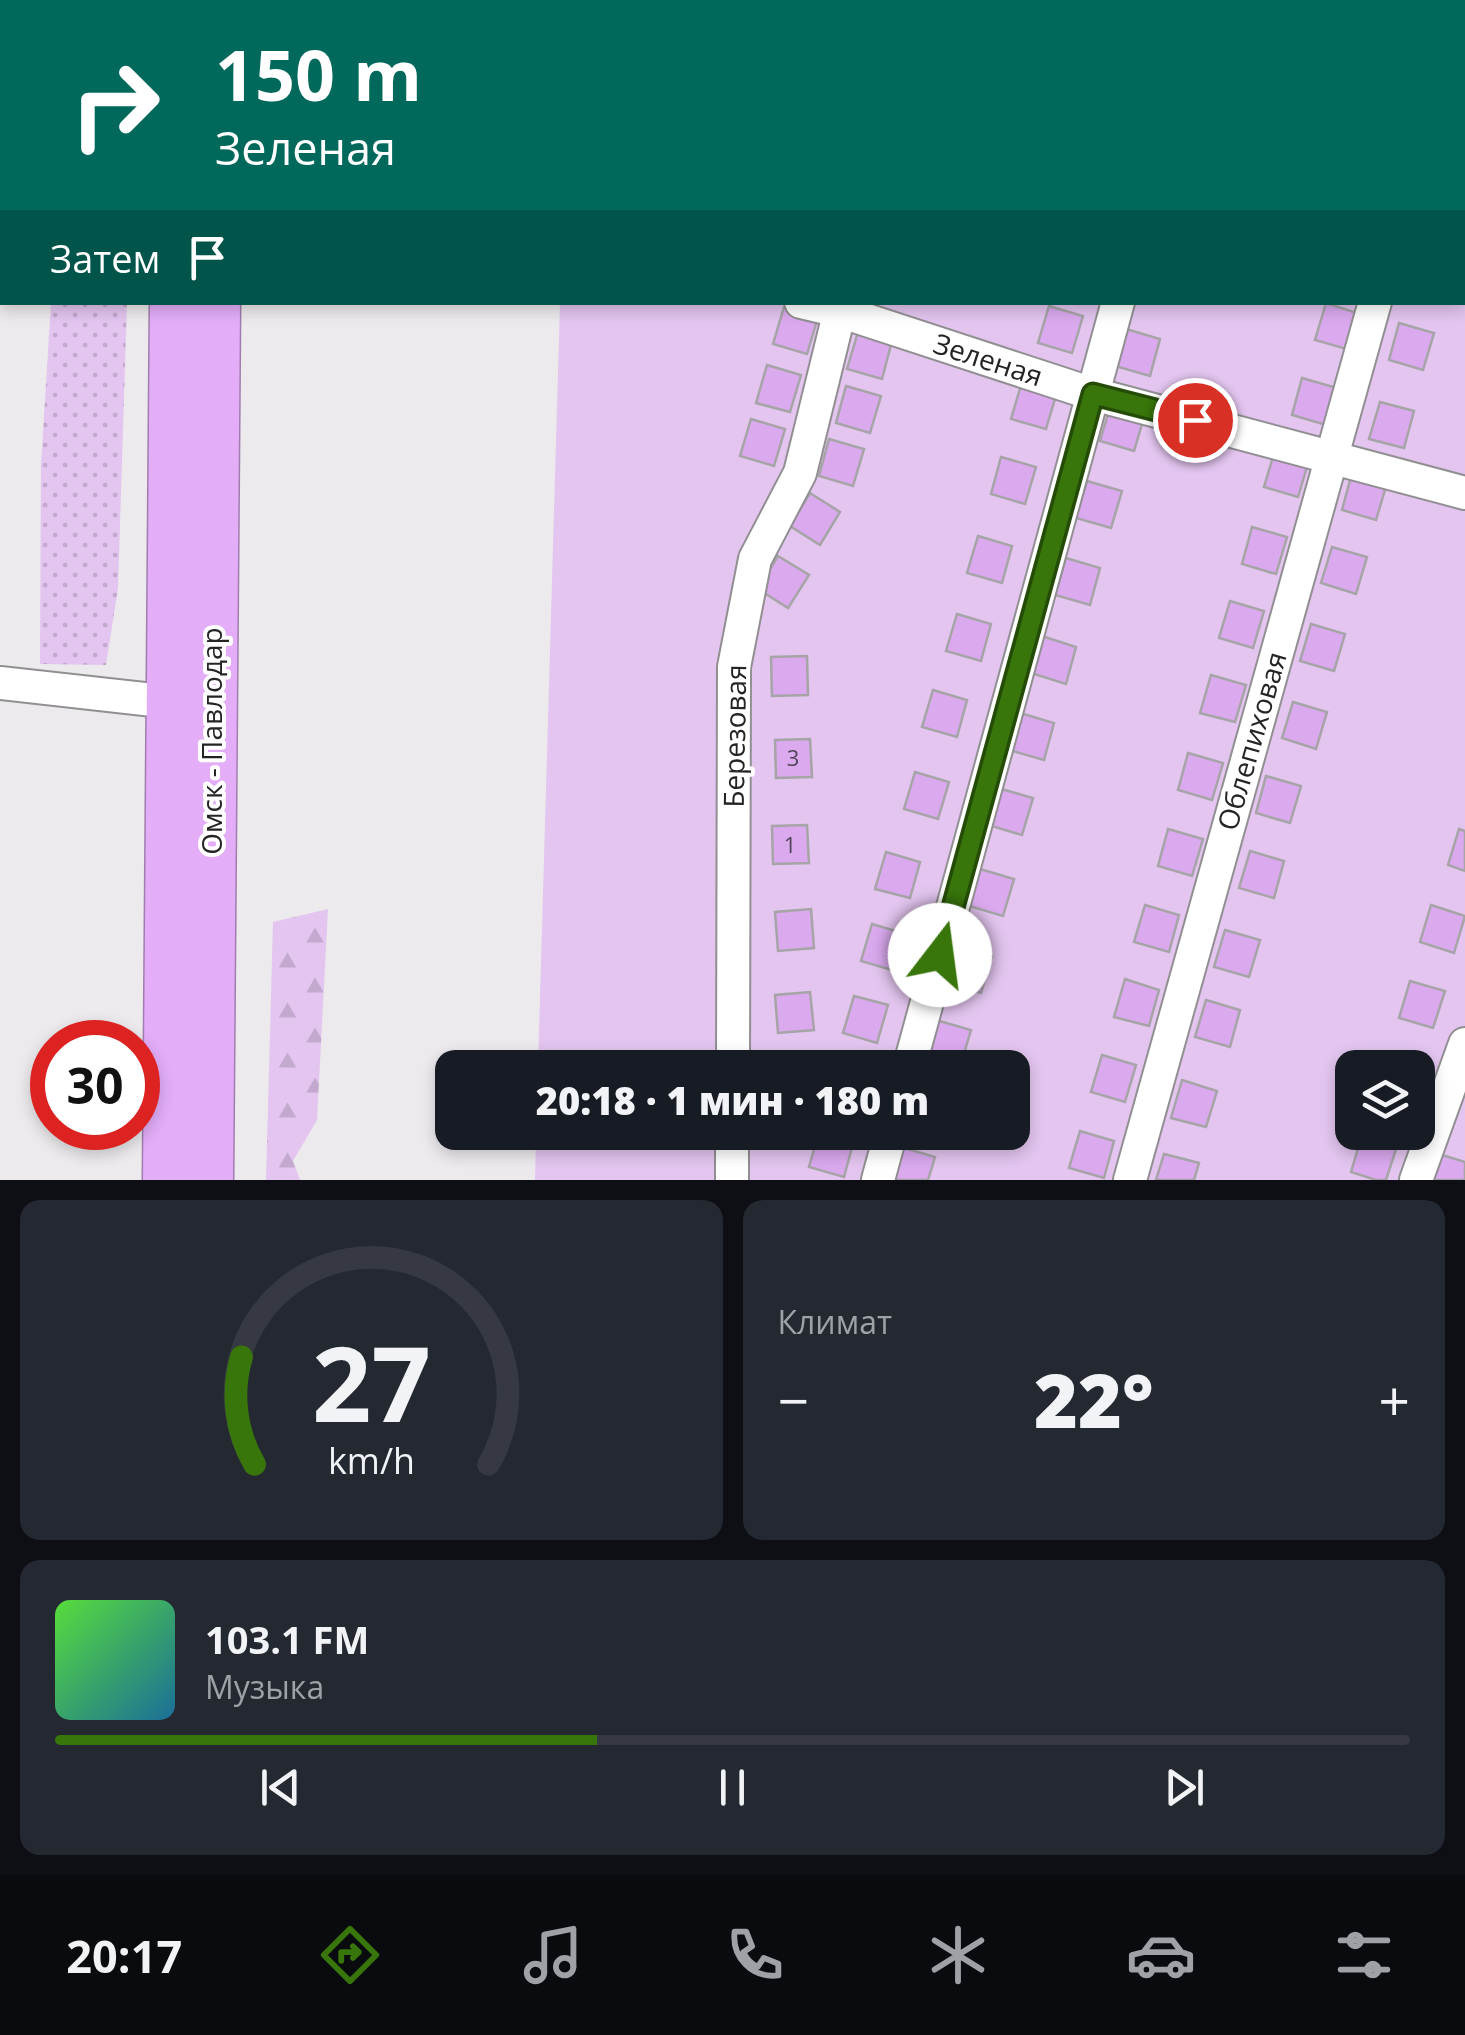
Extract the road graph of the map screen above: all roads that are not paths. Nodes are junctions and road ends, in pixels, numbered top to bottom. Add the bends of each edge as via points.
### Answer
1 (174, 305) edge
2 (216, 305) edge
3 (1117, 305) edge
4 (1374, 305) edge
5 (841, 307) edge
6 (1093, 394) junction
7 (1331, 456) junction
8 (1465, 493) edge
9 (0, 682) edge
10 (170, 702) junction
11 (1465, 1044) edge
12 (733, 1050) edge
13 (914, 1050) edge
14 (732, 1150) edge
15 (886, 1150) edge
16 (167, 1180) edge
17 (209, 1180) edge
18 (732, 1180) edge
19 (878, 1180) edge
20 (1130, 1180) edge
21 (1416, 1180) edge

1 - 10 highway, Омск - Павлодар
2 - 17 highway, Омск - Павлодар
3 - 6 street
4 - 7 street, Облепиховая
5 - 6 street, Зеленая
5 - 12 street, Березовая via 800,473 755,559 734,667
6 - 7 street, Зеленая
6 - 13 street
7 - 8 street, Зеленая
7 - 20 street, Облепиховая
9 - 10 street
10 - 16 highway, Омск - Павлодар
11 - 21 street
14 - 18 street
15 - 19 street

